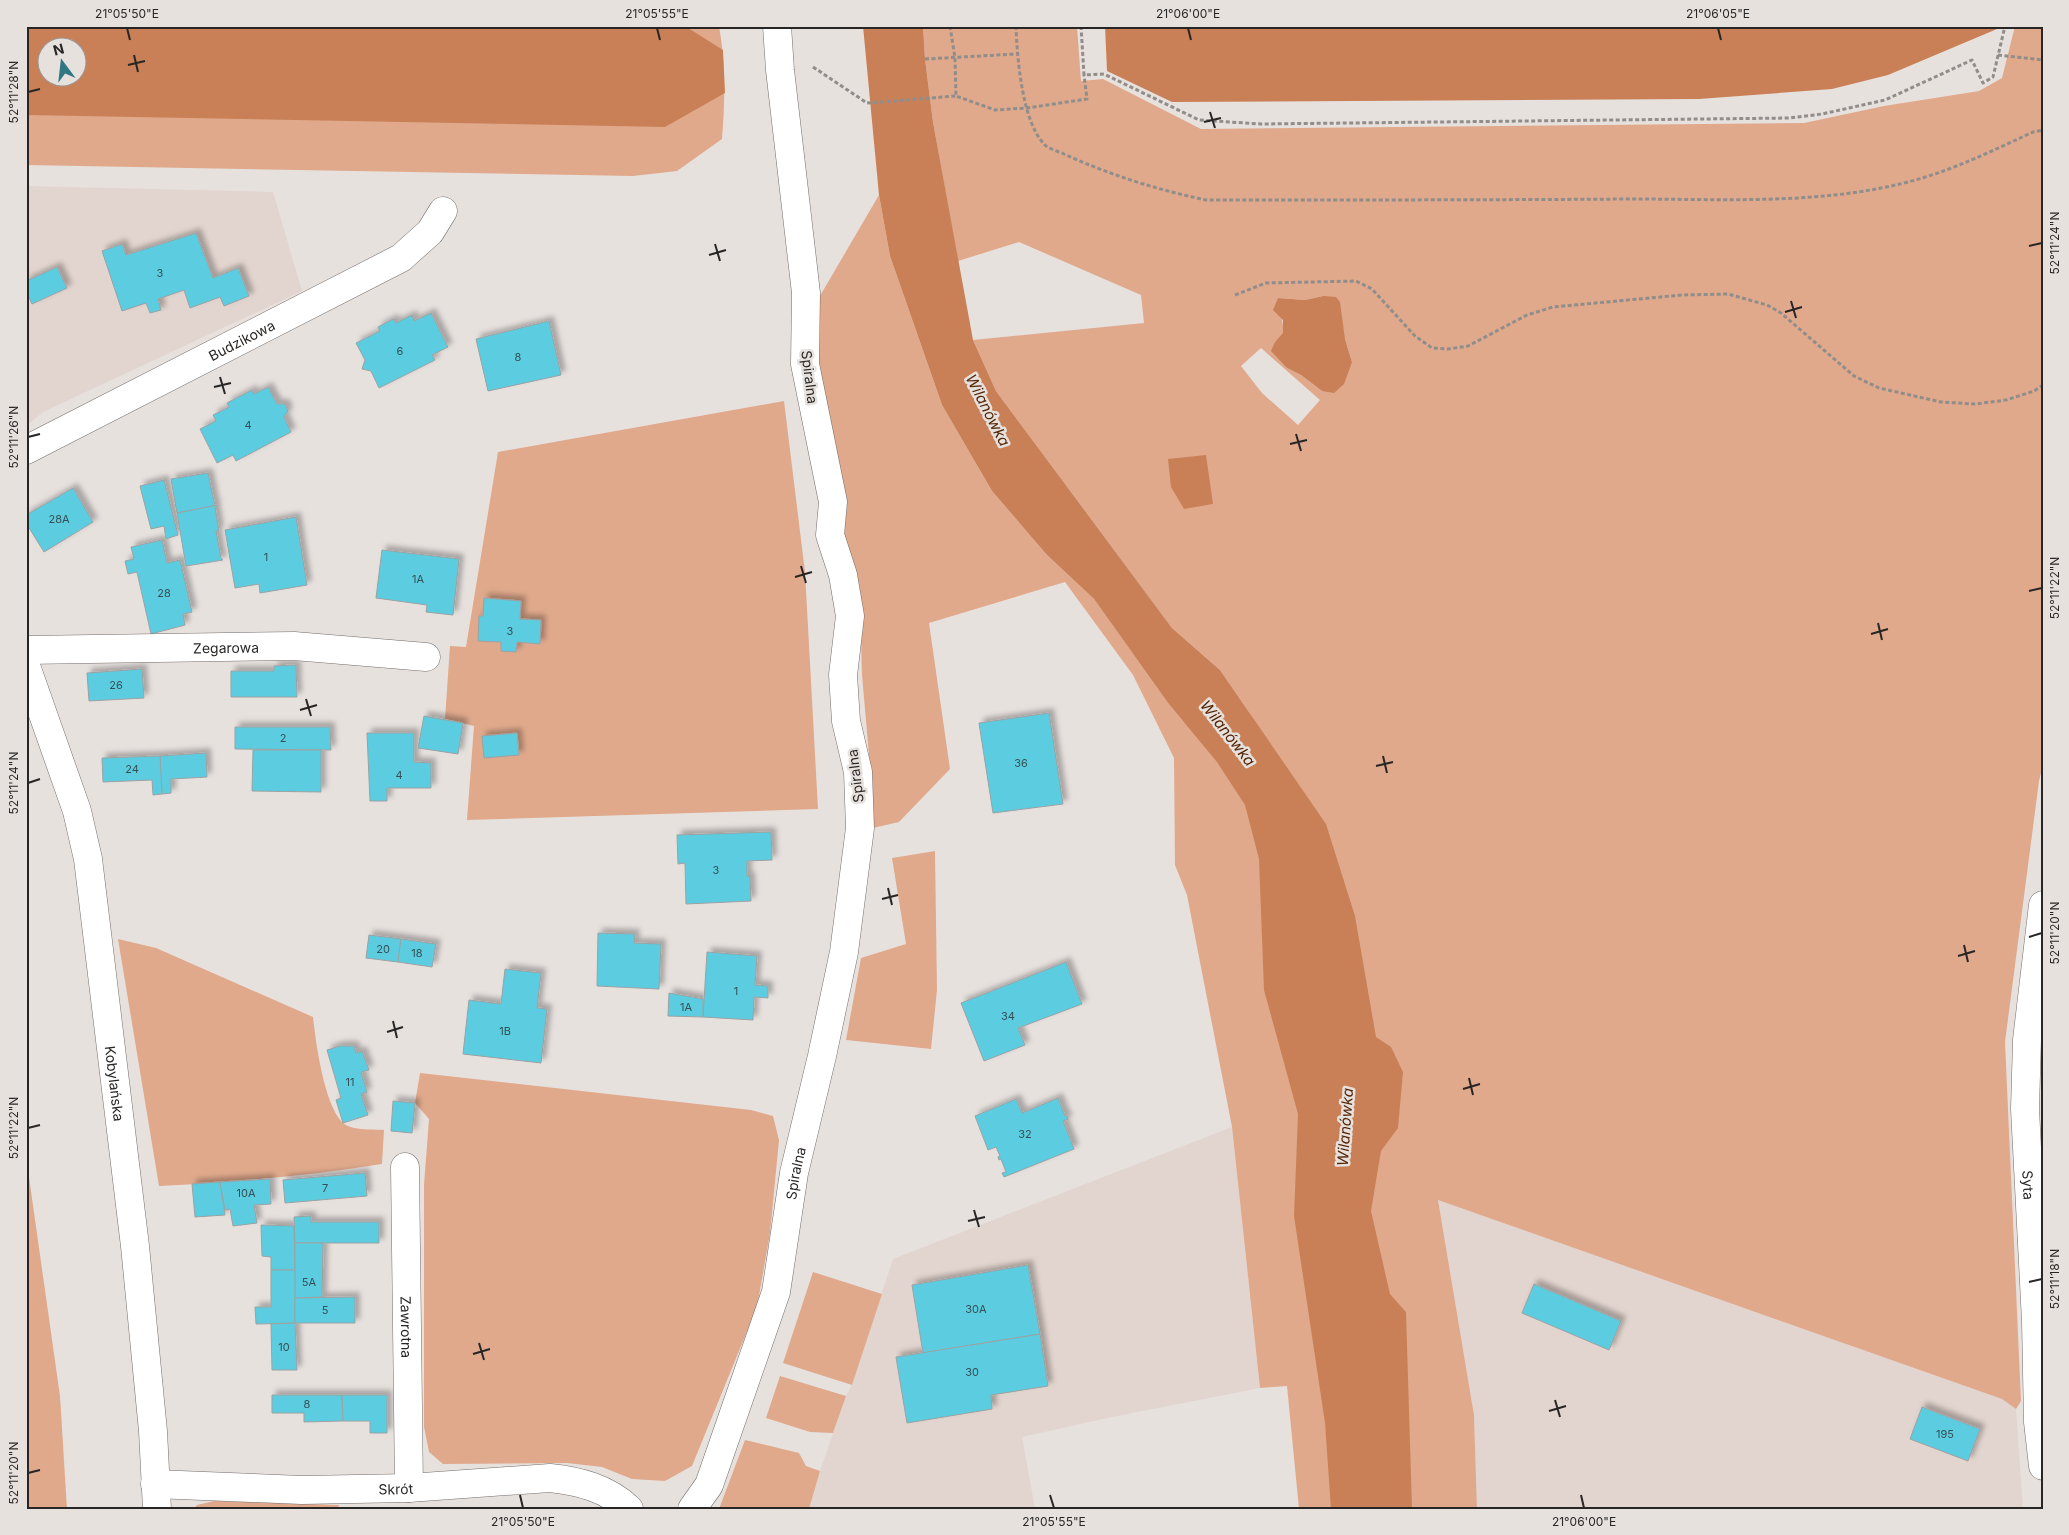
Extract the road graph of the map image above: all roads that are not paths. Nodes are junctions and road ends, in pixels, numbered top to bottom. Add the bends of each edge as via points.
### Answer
1 (777, 26) edge
2 (443, 211) dead end
3 (26, 450) edge
4 (26, 650) edge
5 (426, 657) dead end
6 (26, 666) edge
7 (2043, 904) edge
8 (405, 1167) dead end
9 (2043, 1466) edge
10 (409, 1488) junction
11 (156, 1496) edge
12 (629, 1509) edge
13 (692, 1509) edge

1 - 13 street, Spiralna via 806,293 805,364 833,502 830,535 844,575 850,616 843,675 846,721 858,772 860,828 844,952 794,1173 776,1292 709,1485
2 - 3 street, Budzikowa via 430,232 401,258
4 - 5 street, Zegarowa via 294,646
6 - 11 street, Kobylańska via 78,811 88,859 134,1246 153,1431
7 - 9 street, Syta via 2027,1040 2025,1109 2038,1422
8 - 10 street, Zawrotna
10 - 11 street, Skrót
10 - 12 street, Skrót via 550,1478 588,1485

